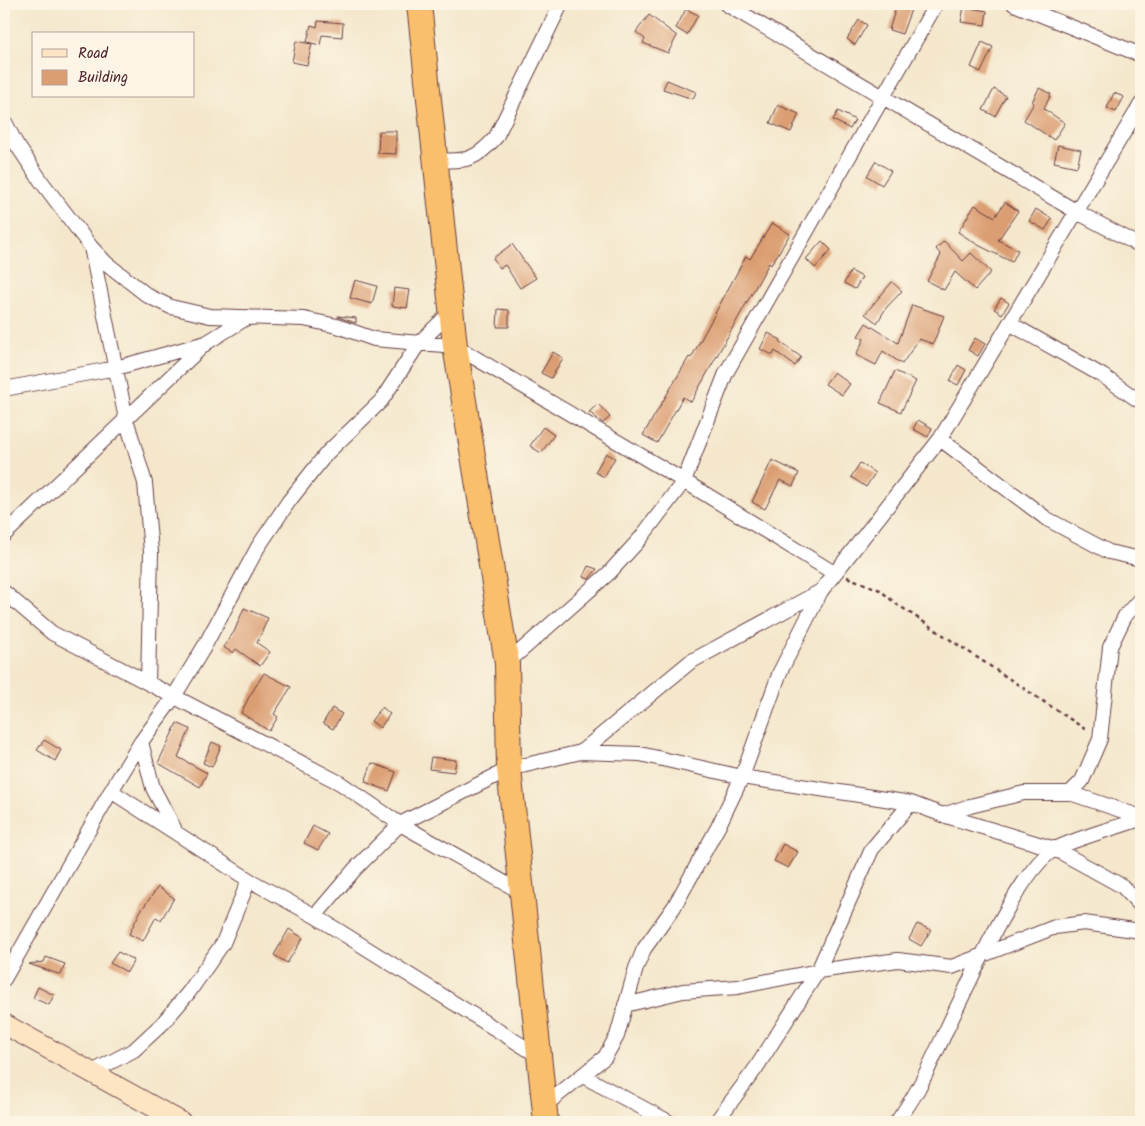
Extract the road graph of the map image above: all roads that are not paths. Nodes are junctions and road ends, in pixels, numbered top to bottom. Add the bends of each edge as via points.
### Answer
1 (419, 4) edge
2 (561, 4) edge
3 (726, 4) edge
4 (936, 4) edge
5 (1014, 4) edge
6 (1141, 55) edge
7 (884, 98) junction
8 (1141, 104) edge
9 (4, 120) edge
10 (436, 160) junction
11 (1077, 212) junction
12 (1141, 246) edge
13 (91, 247) junction
14 (452, 311) junction
15 (248, 316) junction
16 (1011, 324) junction
17 (206, 343) junction
18 (420, 343) junction
19 (455, 346) junction
20 (116, 368) junction
21 (4, 389) edge
22 (1141, 402) edge
23 (126, 419) junction
24 (940, 439) junction
25 (684, 481) junction
26 (4, 534) edge
27 (1141, 559) edge
28 (834, 573) junction
29 (821, 591) junction
30 (4, 592) edge
31 (1141, 598) edge
32 (507, 663) junction
33 (148, 683) junction
34 (173, 698) junction
35 (142, 742) junction
36 (581, 752) junction
37 (509, 769) junction
38 (742, 777) junction
39 (111, 791) junction
40 (1070, 793) junction
41 (912, 804) junction
42 (943, 815) junction
43 (1141, 818) edge
44 (400, 824) junction
45 (175, 831) junction
46 (1055, 849) junction
47 (249, 880) junction
48 (521, 892) junction
49 (1141, 906) edge
50 (315, 916) junction
51 (1141, 931) edge
52 (984, 955) junction
53 (818, 971) junction
54 (4, 979) edge
55 (625, 1006) junction
56 (4, 1024) edge
57 (537, 1055) junction
58 (90, 1073) junction
59 (583, 1076) junction
60 (545, 1114) edge
61 (181, 1122) edge
62 (669, 1122) edge
63 (716, 1122) edge
64 (897, 1122) edge

1 - 10 highway
2 - 10 street via 496,137 482,154 462,161
3 - 7 street
4 - 7 street
5 - 6 street
7 - 11 street
7 - 25 street via 726,373
8 - 11 street
9 - 13 street via 41,180
10 - 14 highway
11 - 12 street
11 - 16 street
13 - 15 street via 148,296 171,307 210,316
13 - 20 street
14 - 18 street
14 - 19 highway
15 - 17 street
15 - 18 street via 304,319 374,339
16 - 22 street via 1103,376
16 - 24 street
17 - 20 street
17 - 23 street
18 - 19 street
18 - 34 street via 381,401 327,453 288,501 258,547
19 - 25 street
19 - 32 highway
20 - 21 street
20 - 23 street
23 - 26 street
23 - 33 street via 145,484 151,552
24 - 27 street via 1047,519 1109,552
24 - 28 street
25 - 28 street
25 - 32 street via 609,574
28 - 29 street
29 - 36 street via 690,662
29 - 38 street via 780,672
30 - 33 street via 52,633
31 - 40 street via 1125,616 1110,647 1100,739 1082,782
32 - 37 highway
33 - 34 street
34 - 35 street
34 - 44 street via 340,783
35 - 39 street
35 - 45 street via 154,788
36 - 37 street
36 - 38 street via 640,754
37 - 44 street
37 - 48 highway
38 - 41 street
38 - 55 street via 674,907 644,949
39 - 45 street
39 - 54 street
40 - 42 street via 1024,793
40 - 43 street
41 - 42 street
41 - 53 street via 872,849
42 - 46 street
43 - 46 street
44 - 48 street
44 - 50 street via 355,869
45 - 47 street
46 - 49 street via 1122,886
46 - 52 street via 1039,862 1021,887
47 - 50 street
47 - 58 street via 224,943 189,992 134,1050
48 - 57 highway
50 - 57 street
51 - 52 street via 1071,923
52 - 53 street via 952,967 898,960
52 - 64 street via 918,1088
53 - 55 street via 738,987 683,991
53 - 63 street via 756,1068
55 - 59 street via 617,1036 605,1057
56 - 58 main road
57 - 60 highway
58 - 61 main road
59 - 60 street
59 - 62 street

